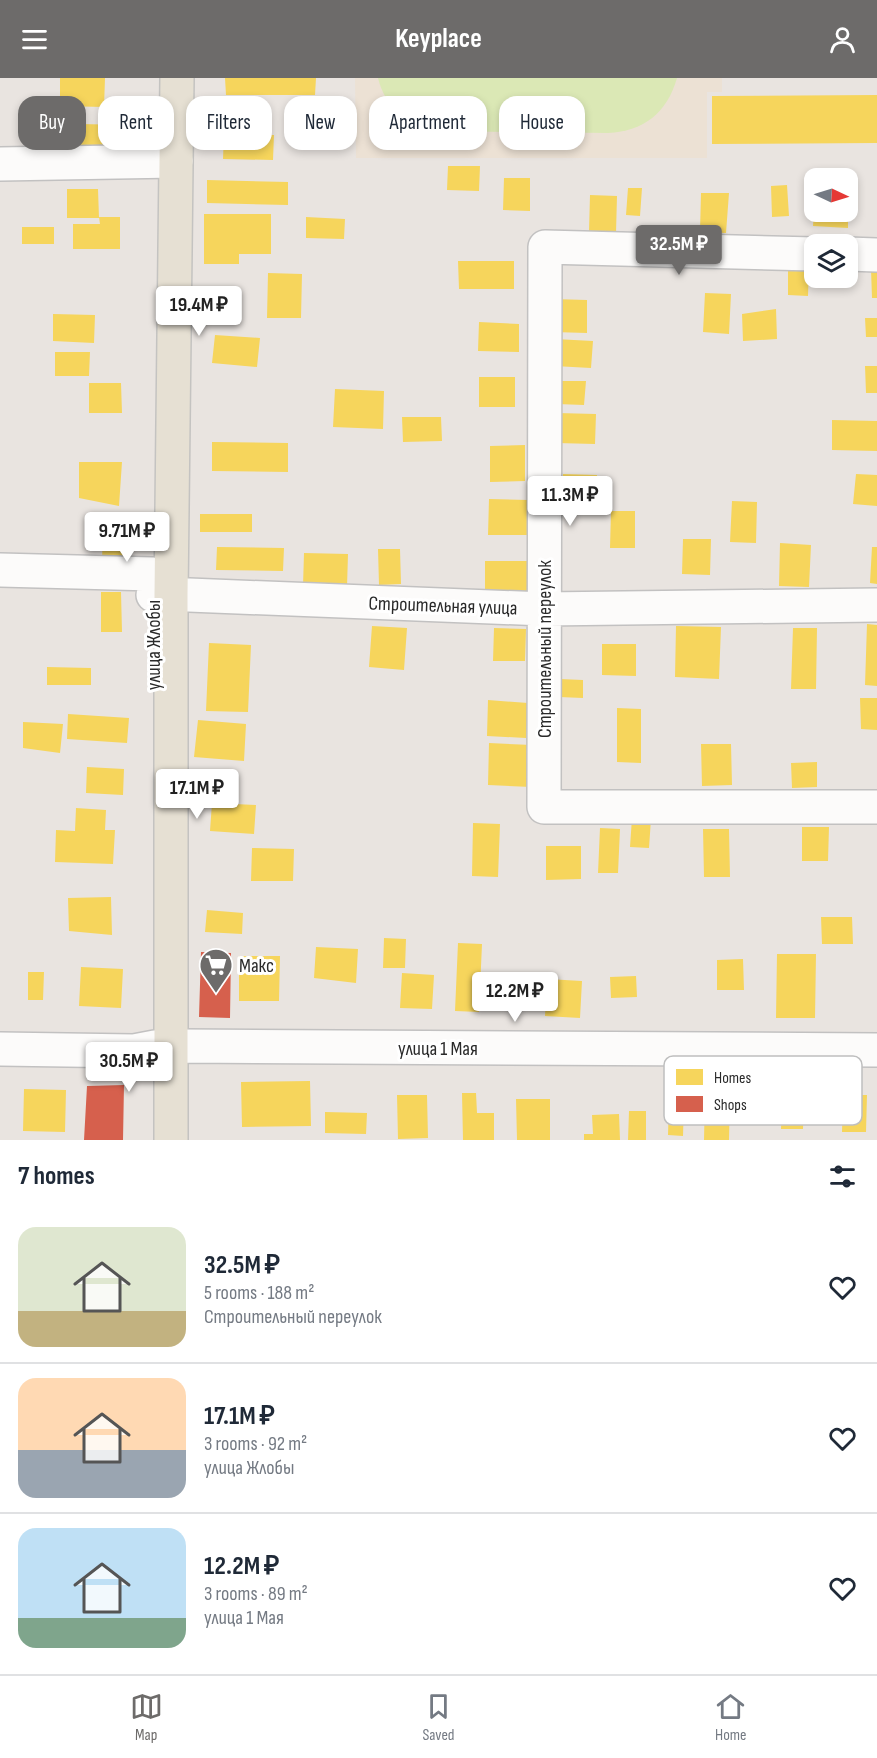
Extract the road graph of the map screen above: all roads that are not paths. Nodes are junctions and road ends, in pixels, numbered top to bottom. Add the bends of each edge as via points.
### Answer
1 (155, 78) edge
2 (177, 78) edge
3 (165, 161) junction
4 (0, 164) edge
5 (804, 254) edge
6 (858, 254) edge
7 (877, 255) edge
8 (0, 570) edge
9 (159, 588) junction
10 (877, 605) edge
11 (544, 609) junction
12 (877, 807) edge
13 (163, 1047) junction
14 (0, 1049) edge
15 (877, 1050) edge
16 (154, 1140) edge
17 (171, 1140) edge

1 - 3 main road, улица Жлобы
2 - 3 main road, улица Жлобы
3 - 4 street
3 - 9 main road, улица Жлобы
5 - 11 street, Строительный переулок via 545,247
6 - 7 street
8 - 9 street, Строительная улица
9 - 11 street, Строительная улица
9 - 13 main road, улица Жлобы
10 - 11 street, Строительная улица
11 - 12 street, Строительный переулок via 544,807
13 - 14 street, улица 1 Мая via 134,1051
13 - 15 street, улица 1 Мая
13 - 16 main road, улица Жлобы
13 - 17 main road, улица Жлобы

